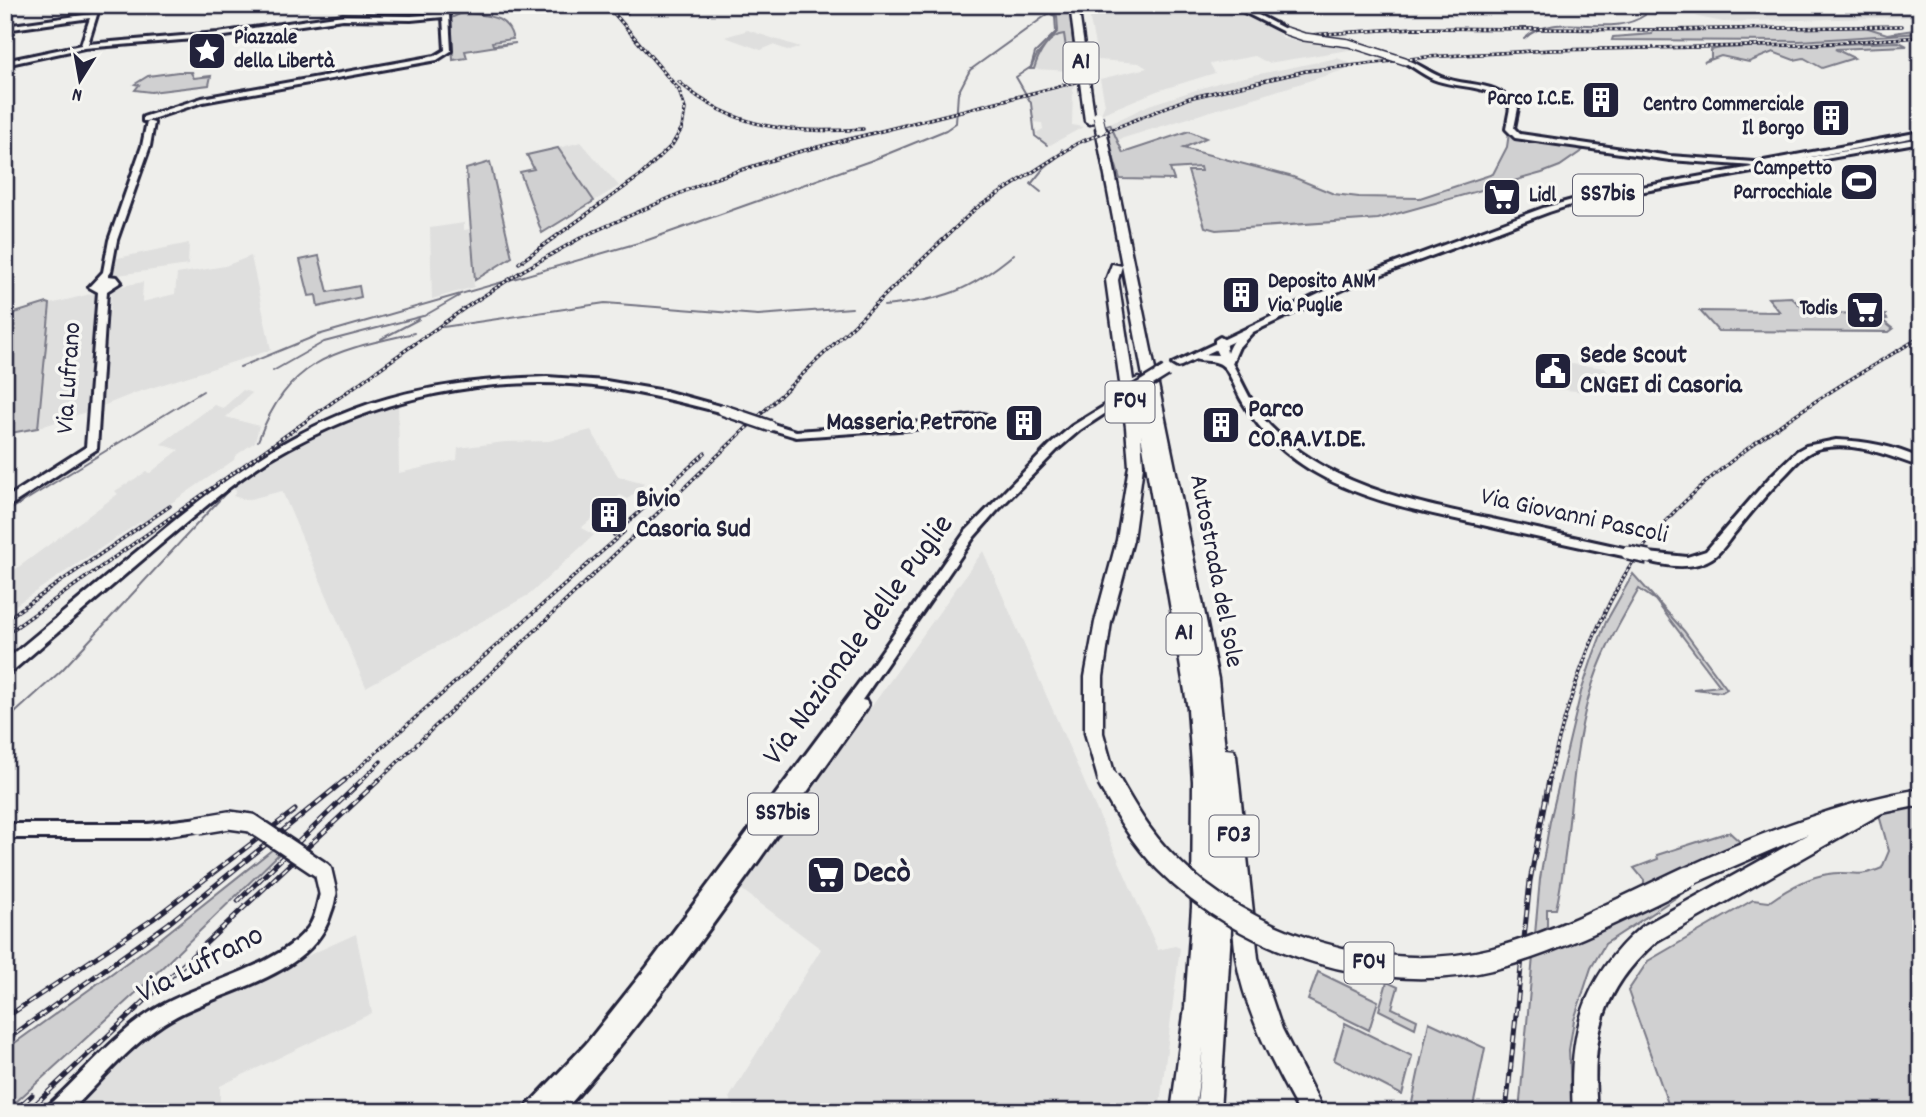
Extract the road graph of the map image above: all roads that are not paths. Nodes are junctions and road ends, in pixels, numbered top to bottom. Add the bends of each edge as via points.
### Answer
1 (97, 5) edge
2 (344, 5) edge
3 (1074, 5) edge
4 (1082, 5) edge
5 (1180, 5) edge
6 (93, 16) junction
7 (343, 17) junction
8 (5, 28) edge
9 (84, 46) junction
10 (5, 64) edge
11 (1095, 125) junction
12 (1921, 137) edge
13 (1758, 165) junction
14 (1116, 266) junction
15 (1264, 323) junction
16 (1247, 333) junction
17 (1218, 343) junction
18 (1196, 357) junction
19 (1230, 361) junction
20 (1177, 364) junction
21 (1166, 370) joint
22 (985, 417) dead end
23 (1921, 463) edge
24 (1000, 503) junction
25 (5, 505) edge
26 (5, 669) edge
27 (1210, 693) junction
28 (1921, 797) edge
29 (1880, 804) junction
30 (5, 831) edge
31 (56, 1112) edge
32 (535, 1112) edge
33 (550, 1112) edge
34 (1183, 1112) edge
35 (1208, 1112) edge
36 (1312, 1112) edge
37 (1585, 1112) edge

1 - 6 street
2 - 7 street
3 - 11 highway, Autostrada del Sole / A1
4 - 11 highway, Autostrada del Sole / A1
5 - 13 street, bridge via 1243,9 1304,37 1349,43 1405,61 1439,78 1477,86 1506,98 1514,108 1510,129 1518,136 1670,158
6 - 8 street
6 - 9 street
7 - 9 street via 219,35
7 - 25 street, Via Lufrano via 446,15 447,51 437,58 202,100 148,124 146,146 113,240 105,283 91,449
9 - 10 street
11 - 14 highway, Autostrada del Sole / A1
11 - 27 highway, Autostrada del Sole / A1
12 - 13 street, SS7bis
12 - 13 street, SS7bis
13 - 15 street, Via Nazionale delle Puglie / SS7bis via 1546,209 1345,285
14 - 29 highway, F04, bridge via 1112,280 1136,466 1125,540 1094,677 1094,733 1106,776 1129,818 1159,855 1198,891 1291,943 1366,963 1430,968 1492,959 1563,934 1751,847
14 - 34 highway, Autostrada del Sole / A1 via 1184,633 1203,781 1203,879
15 - 16 street, Via Nazionale delle Puglie / SS7bis
15 - 17 street, Via Nazionale delle Puglie / SS7bis
16 - 17 street, Via Nazionale delle Puglie / SS7bis
16 - 19 street via 1234,346
17 - 18 street, Via Nazionale delle Puglie / SS7bis
17 - 19 street, Via Giovanni Pascoli
17 - 20 street, Via Nazionale delle Puglie / SS7bis
18 - 19 street
18 - 20 street, Via Nazionale delle Puglie / SS7bis
19 - 23 street, Via Giovanni Pascoli, bridge via 1265,426 1295,454 1340,480 1410,505 1682,563 1710,554 1810,448 1867,446
20 - 21 main road, Via Nazionale delle Puglie / SS7bis
21 - 24 street, Via Nazionale delle Puglie / SS7bis, bridge via 1076,428
22 - 26 street, bridge via 796,434 640,388 547,379 436,389 364,409 263,458
24 - 32 street, Via Nazionale delle Puglie / SS7bis via 970,534 875,673 653,973
24 - 33 street, Via Nazionale delle Puglie / SS7bis via 729,890 628,1023
27 - 35 highway, Autostrada del Sole / A1 via 1222,895 1218,1014
27 - 36 highway, F03 via 1225,735 1247,958 1280,1054
28 - 29 highway
29 - 37 highway via 1649,934 1625,954 1604,984 1590,1018 1582,1081
30 - 31 street, Via Lufrano, bridge via 148,831 229,820 251,823 323,871 328,893 315,932 300,947 160,1016

